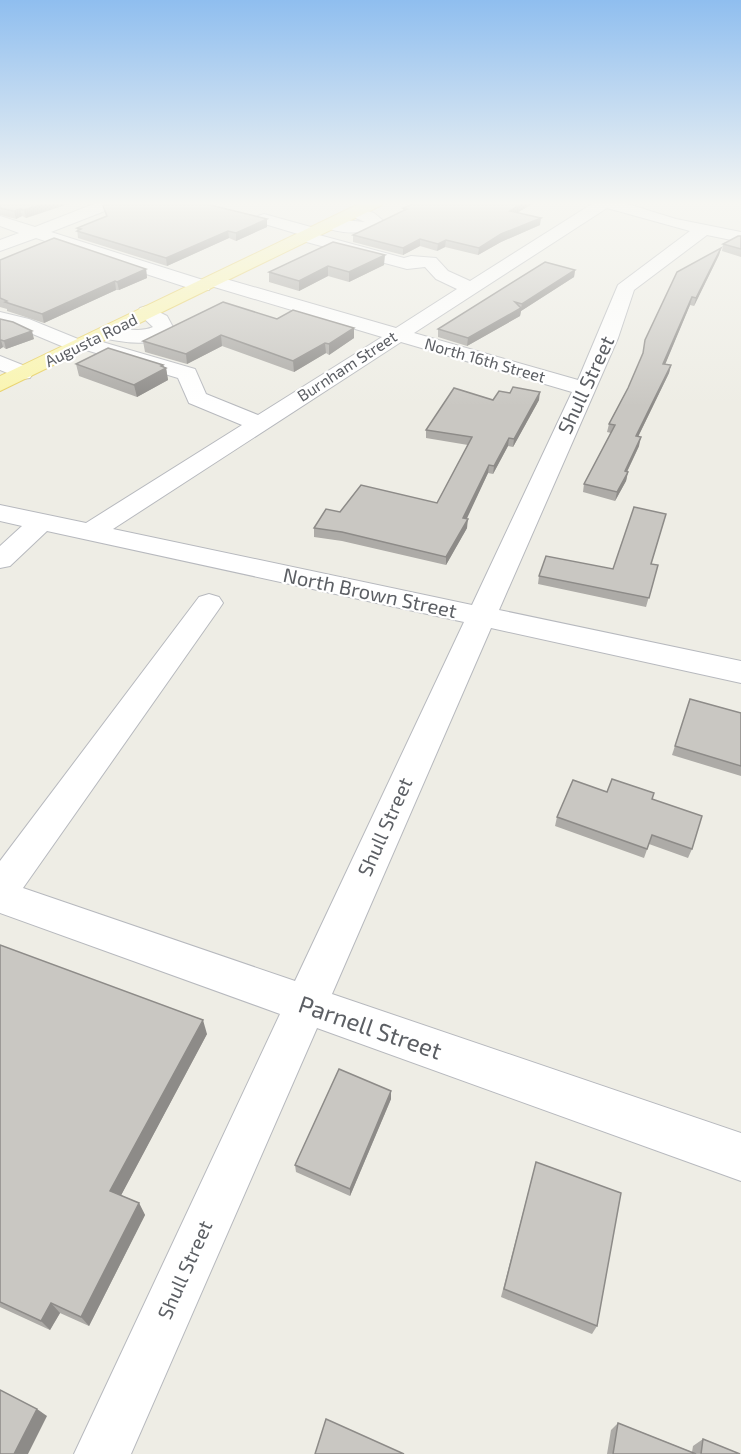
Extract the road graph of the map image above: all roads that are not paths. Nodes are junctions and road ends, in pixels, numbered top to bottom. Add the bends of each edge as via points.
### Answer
1 (150, 270) edge
2 (235, 270) edge
3 (437, 270) edge
4 (498, 270) edge
5 (649, 270) edge
6 (201, 286) junction
7 (470, 288) junction
8 (147, 312) joint
9 (0, 318) edge
10 (106, 333) joint
11 (396, 334) junction
12 (81, 344) junction
13 (0, 362) edge
14 (22, 373) junction
15 (0, 384) edge
16 (584, 389) junction
17 (258, 423) junction
18 (0, 513) edge
19 (41, 523) junction
20 (89, 533) junction
21 (0, 560) edge
22 (209, 603) dead end
23 (480, 617) junction
24 (741, 672) edge
25 (0, 890) edge
26 (0, 897) edge
27 (305, 1005) junction
28 (741, 1157) edge
29 (102, 1454) edge

1 - 6 street, North 16th Street
2 - 6 main road, Augusta Road
3 - 7 street
4 - 7 street, Burnham Street
5 - 16 street, Shull Street via 625,289
6 - 8 main road, Augusta Road
6 - 11 street, North 16th Street via 294,304
7 - 11 street, Burnham Street
8 - 10 street via 160,320 164,329 153,337
9 - 12 street
10 - 12 main road, Augusta Road
11 - 16 street, North 16th Street
11 - 17 street, Burnham Street
12 - 14 main road, Augusta Road
12 - 17 street via 187,374 197,398
13 - 14 street
14 - 15 main road, Augusta Road
16 - 23 street, Shull Street
17 - 20 street, Burnham Street
18 - 19 street, North Brown Street
19 - 20 street, North Brown Street
19 - 21 street
20 - 23 street, North Brown Street
22 - 25 street
23 - 24 street, North Brown Street
23 - 27 street, Shull Street
26 - 27 street, Parnell Street
27 - 28 street, Parnell Street
27 - 29 street, Shull Street

